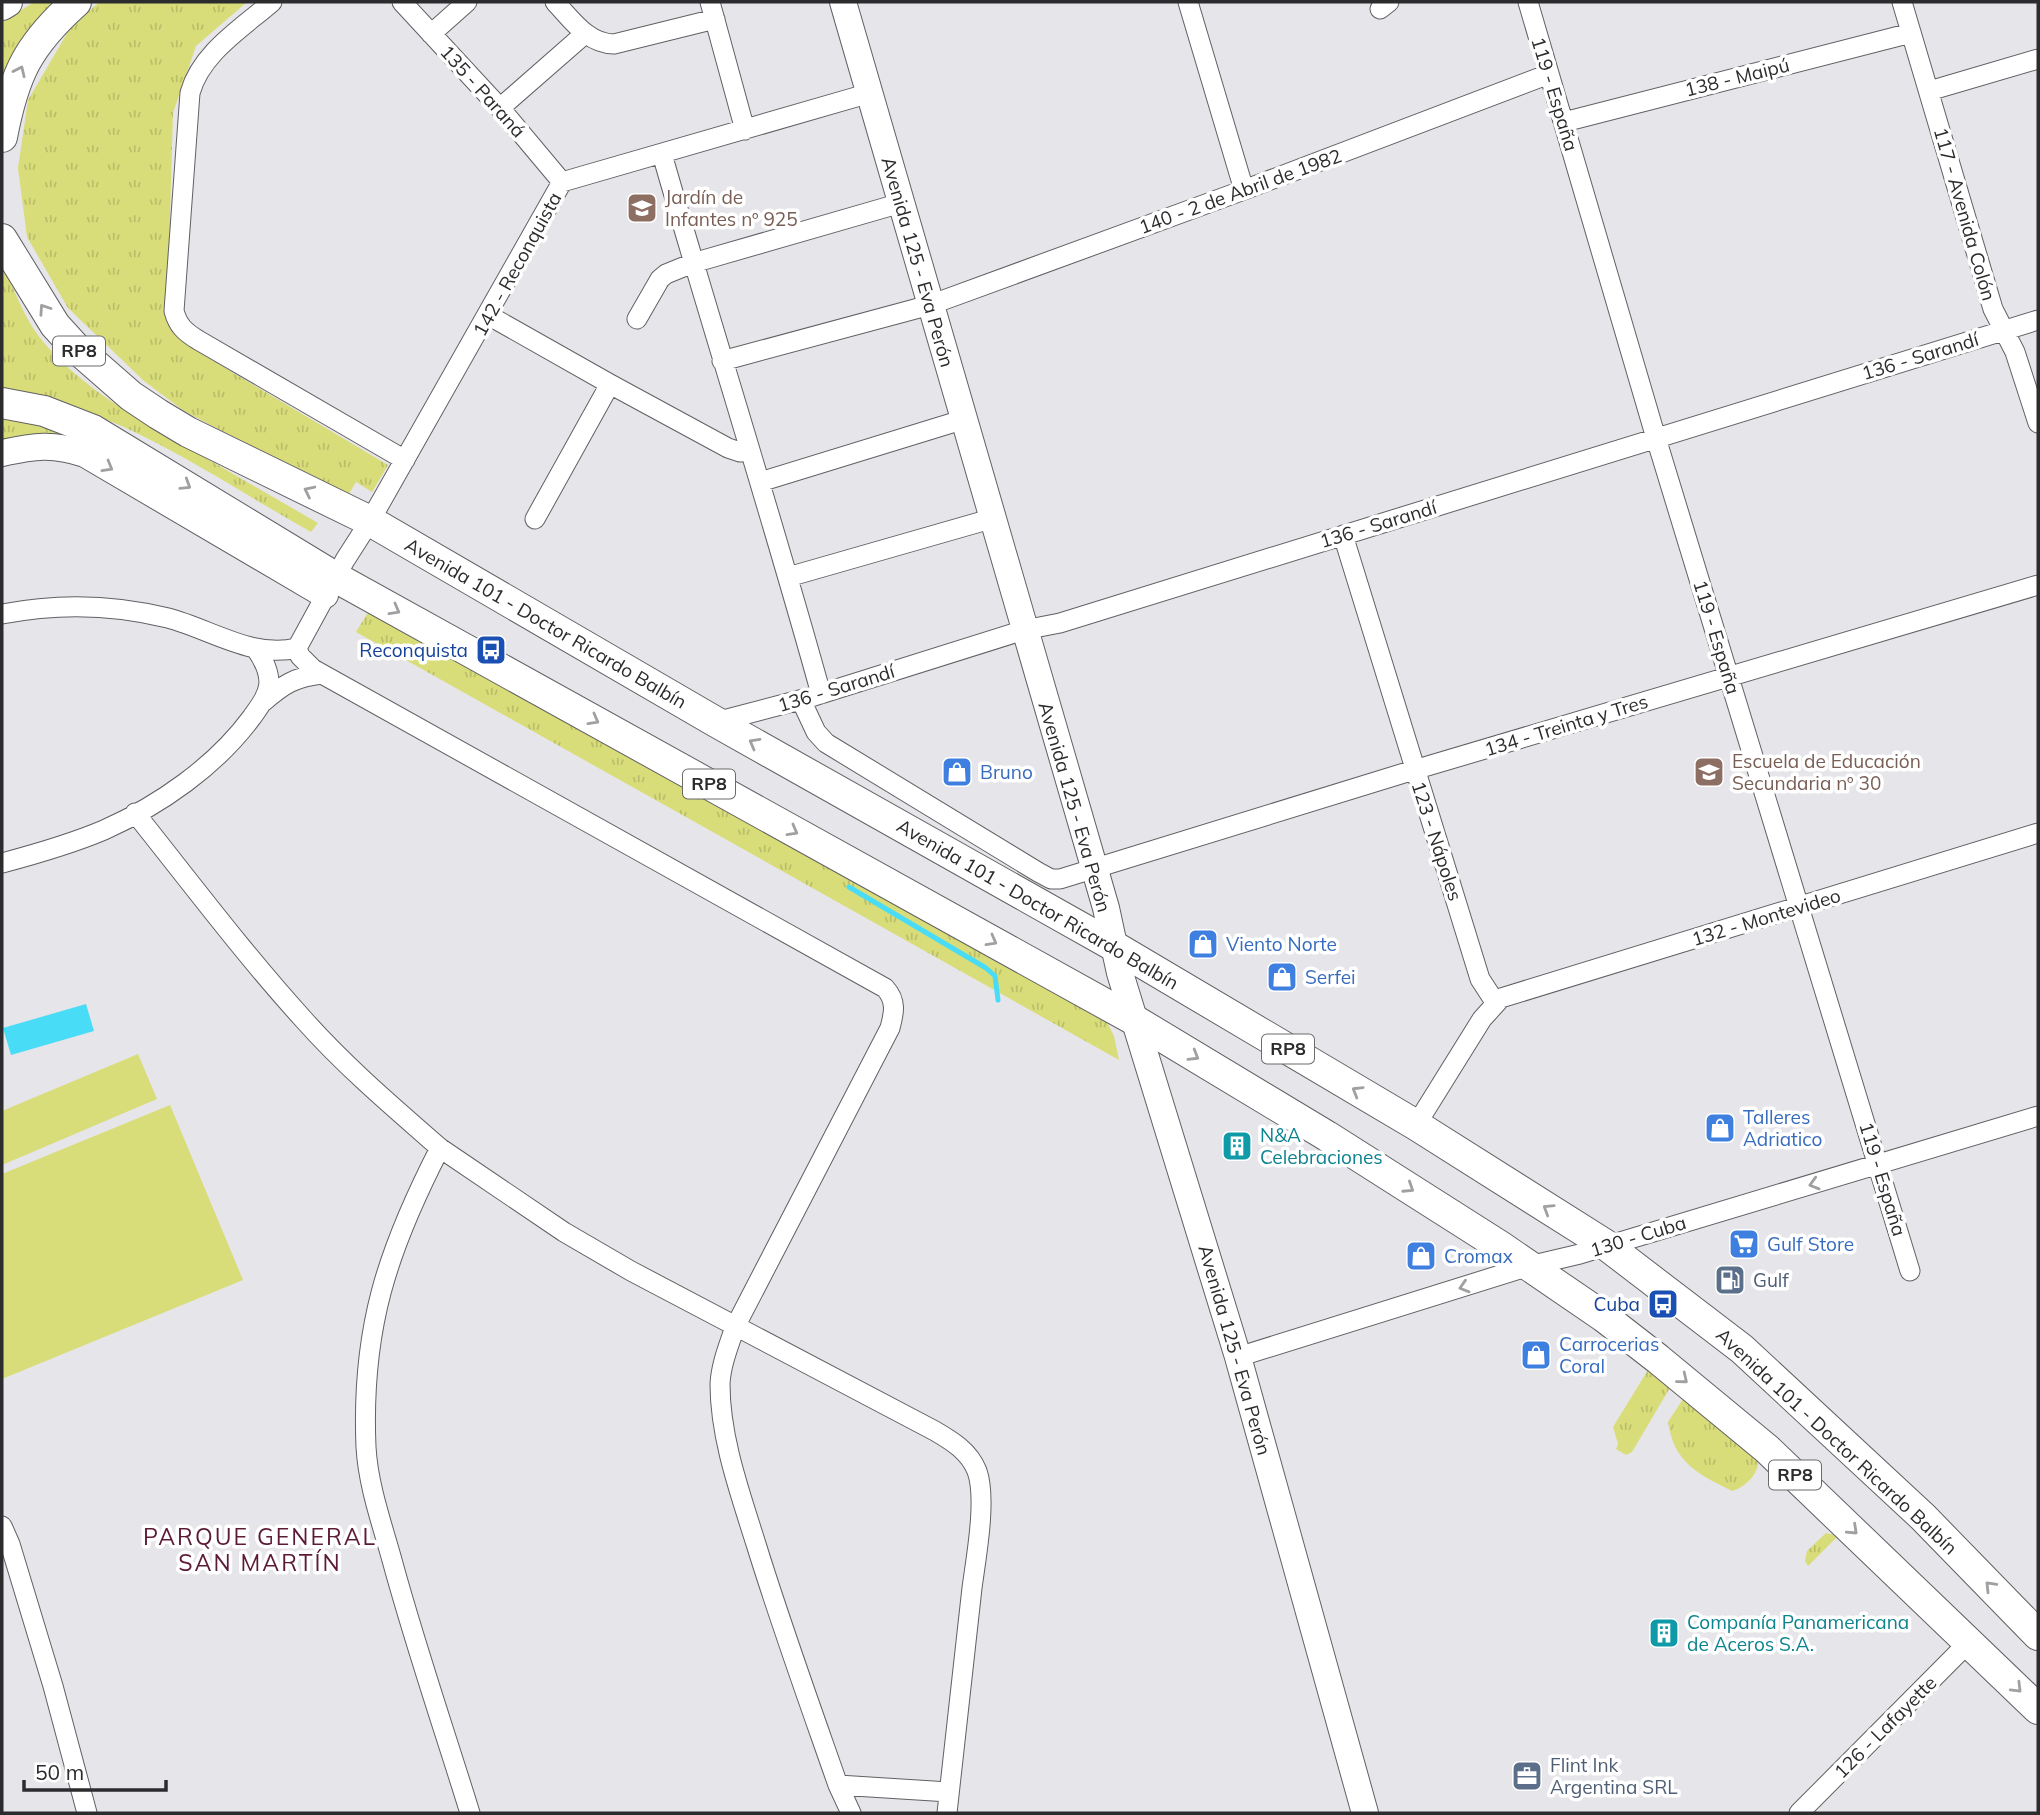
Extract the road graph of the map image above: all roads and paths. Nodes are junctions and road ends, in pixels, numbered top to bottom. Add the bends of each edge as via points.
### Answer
1 (7, 2) edge
2 (76, 2) edge
3 (272, 2) edge
4 (402, 2) edge
5 (467, 2) edge
6 (555, 2) edge
7 (1188, 2) edge
8 (1529, 2) edge
9 (1902, 2) edge
10 (846, 3) edge
11 (2, 5) edge
12 (713, 10) edge
13 (582, 32) junction
14 (1911, 33) junction
15 (431, 34) junction
16 (2038, 59) edge
17 (1549, 74) junction
18 (1929, 91) junction
19 (870, 93) junction
20 (500, 108) junction
21 (1564, 122) junction
22 (745, 130) junction
23 (2, 137) edge
24 (662, 154) junction
25 (562, 182) junction
26 (1244, 190) junction
27 (901, 203) junction
28 (2, 239) edge
29 (693, 263) junction
30 (930, 305) junction
31 (488, 315) junction
32 (637, 319) dead end
33 (2038, 320) edge
34 (2004, 330) junction
35 (722, 361) junction
36 (610, 384) junction
37 (2, 403) edge
38 (965, 419) junction
39 (2038, 423) edge
40 (1656, 438) junction
41 (750, 451) junction
42 (2, 453) edge
43 (405, 460) junction
44 (760, 482) junction
45 (535, 519) dead end
46 (994, 519) junction
47 (370, 521) junction
48 (1343, 535) junction
49 (789, 577) junction
50 (2038, 585) edge
51 (330, 586) junction
52 (2, 614) edge
53 (1024, 630) junction
54 (297, 648) junction
55 (256, 649) junction
56 (322, 674) junction
57 (1729, 677) junction
58 (821, 694) junction
59 (801, 700) junction
60 (262, 702) junction
61 (716, 722) junction
62 (1414, 770) junction
63 (135, 813) junction
64 (2038, 833) edge
65 (2, 863) edge
66 (1094, 867) junction
67 (1799, 907) junction
68 (1112, 945) junction
69 (1495, 1002) junction
70 (1136, 1021) junction
71 (2038, 1116) edge
72 (1416, 1125) junction
73 (440, 1148) junction
74 (1879, 1165) junction
75 (1606, 1245) junction
76 (1529, 1266) junction
77 (1910, 1271) dead end
78 (735, 1327) junction
79 (1238, 1357) junction
80 (2, 1526) edge
81 (2038, 1635) edge
82 (1970, 1641) junction
83 (2038, 1709) edge
84 (838, 1785) junction
85 (949, 1792) junction
86 (87, 1813) edge
87 (470, 1813) edge
88 (851, 1813) edge
89 (947, 1813) edge
90 (1365, 1813) edge
91 (1799, 1813) edge

1 - 11 main road
23 -> 2 main road via 20,69 45,31
3 - 43 street via 208,58 193,80 176,321 198,341
4 - 15 street, 135 - Paraná
5 - 15 street
6 - 13 street
7 - 26 street
8 - 17 street, 119 - España
9 - 14 street, 117 - Avenida Colón
10 - 19 street, Avenida 125 - Eva Perón
12 - 13 street via 614,44 601,44
12 - 22 street
13 - 20 street
14 - 18 street, 117 - Avenida Colón
14 - 21 street, 138 - Maipú
15 - 20 street, 135 - Paraná
16 - 18 street
17 - 21 street, 119 - España
17 - 26 street, 140 - 2 de Abril de 1982
18 - 34 street, 117 - Avenida Colón via 1993,309
19 - 22 street, 142 - Reconquista
19 - 27 street, Avenida 125 - Eva Perón
20 - 25 street, 135 - Paraná
21 - 40 street, 119 - España
22 - 24 street, 142 - Reconquista
24 - 25 street, 142 - Reconquista
24 - 29 street
25 - 31 street, 142 - Reconquista
26 - 30 street, 140 - 2 de Abril de 1982
27 - 29 street
27 - 30 street, Avenida 125 - Eva Perón
47 -> 28 main road, Avenida 101 - Doctor Ricardo Balbín / RP8 via 188,432 131,396 55,324
29 - 32 street via 660,279
29 - 35 street
30 - 35 street, 140 - 2 de Abril de 1982
30 - 38 street, Avenida 125 - Eva Perón
31 - 36 street
31 - 43 street, 142 - Reconquista
33 - 34 street, 136 - Sarandí
34 - 39 street, 117 - Avenida Colón
34 - 40 street, 136 - Sarandí
35 - 41 street
36 - 41 street via 728,447
36 - 45 street
37 -> 51 main road, RP8 via 44,411 93,430
38 - 44 street
38 - 46 street, Avenida 125 - Eva Perón
40 - 48 street, 136 - Sarandí
40 - 57 street, 119 - España
41 - 44 street
42 -> 51 street via 45,445 85,454
43 - 47 street, 142 - Reconquista
44 - 49 street
46 - 49 street
46 - 53 street, Avenida 125 - Eva Perón
47 - 51 street, 142 - Reconquista
47 - 61 main road, Avenida 101 - Doctor Ricardo Balbín / RP8
48 - 53 street, 136 - Sarandí
48 - 62 street, 123 - Nápoles
49 - 58 street
50 - 57 street, 134 - Treinta y Tres
51 - 54 street, 142 - Reconquista
51 -> 70 main road, RP8
52 - 55 street via 72,605 134,611
53 - 58 street, 136 - Sarandí
53 - 66 street, Avenida 125 - Eva Perón
54 - 55 street
54 - 56 street via 306,663
55 - 60 street via 268,673
56 - 60 street via 289,682
56 - 78 street via 890,994 895,1012 890,1028
57 - 62 street, 134 - Treinta y Tres
57 - 67 street, 119 - España
58 - 59 street, 136 - Sarandí
59 - 61 street, 136 - Sarandí
59 - 66 street, 134 - Treinta y Tres via 826,743 1038,872 1060,879
60 - 63 street via 218,756
68 -> 61 main road, Avenida 101 - Doctor Ricardo Balbín / RP8
62 - 66 street, 134 - Treinta y Tres
62 - 69 street, 123 - Nápoles via 1480,979
63 - 65 street via 68,844
63 - 73 street via 305,1022
64 - 67 street, 132 - Montevideo
66 - 68 street, Avenida 125 - Eva Perón
67 - 69 street, 132 - Montevideo
67 - 74 street, 119 - España
68 - 70 street, Avenida 125 - Eva Perón
72 -> 68 main road, Avenida 101 - Doctor Ricardo Balbín / RP8
69 - 72 street
70 -> 76 main road, RP8
70 - 79 street, Avenida 125 - Eva Perón
71 - 74 street, 130 - Cuba
75 -> 72 main road, Avenida 101 - Doctor Ricardo Balbín / RP8
73 - 78 street via 564,1232
73 - 87 street via 414,1199 384,1277 366,1382 366,1450 399,1585
74 -> 75 street, 130 - Cuba
74 - 77 street, 119 - España
75 - 76 street, 130 - Cuba
81 -> 75 main road, Avenida 101 - Doctor Ricardo Balbín / RP8 via 1923,1517 1752,1358
76 -> 79 street, 130 - Cuba
76 -> 82 main road, RP8 via 1604,1317 1730,1417
78 - 84 street via 720,1383 737,1485
78 - 85 street via 952,1441 977,1472 981,1491 977,1545
79 - 90 street, Avenida 125 - Eva Perón
80 - 86 street
82 -> 83 main road, RP8
82 - 91 street, 126 - Lafayette
84 - 85 street
84 - 88 street
85 - 89 street

